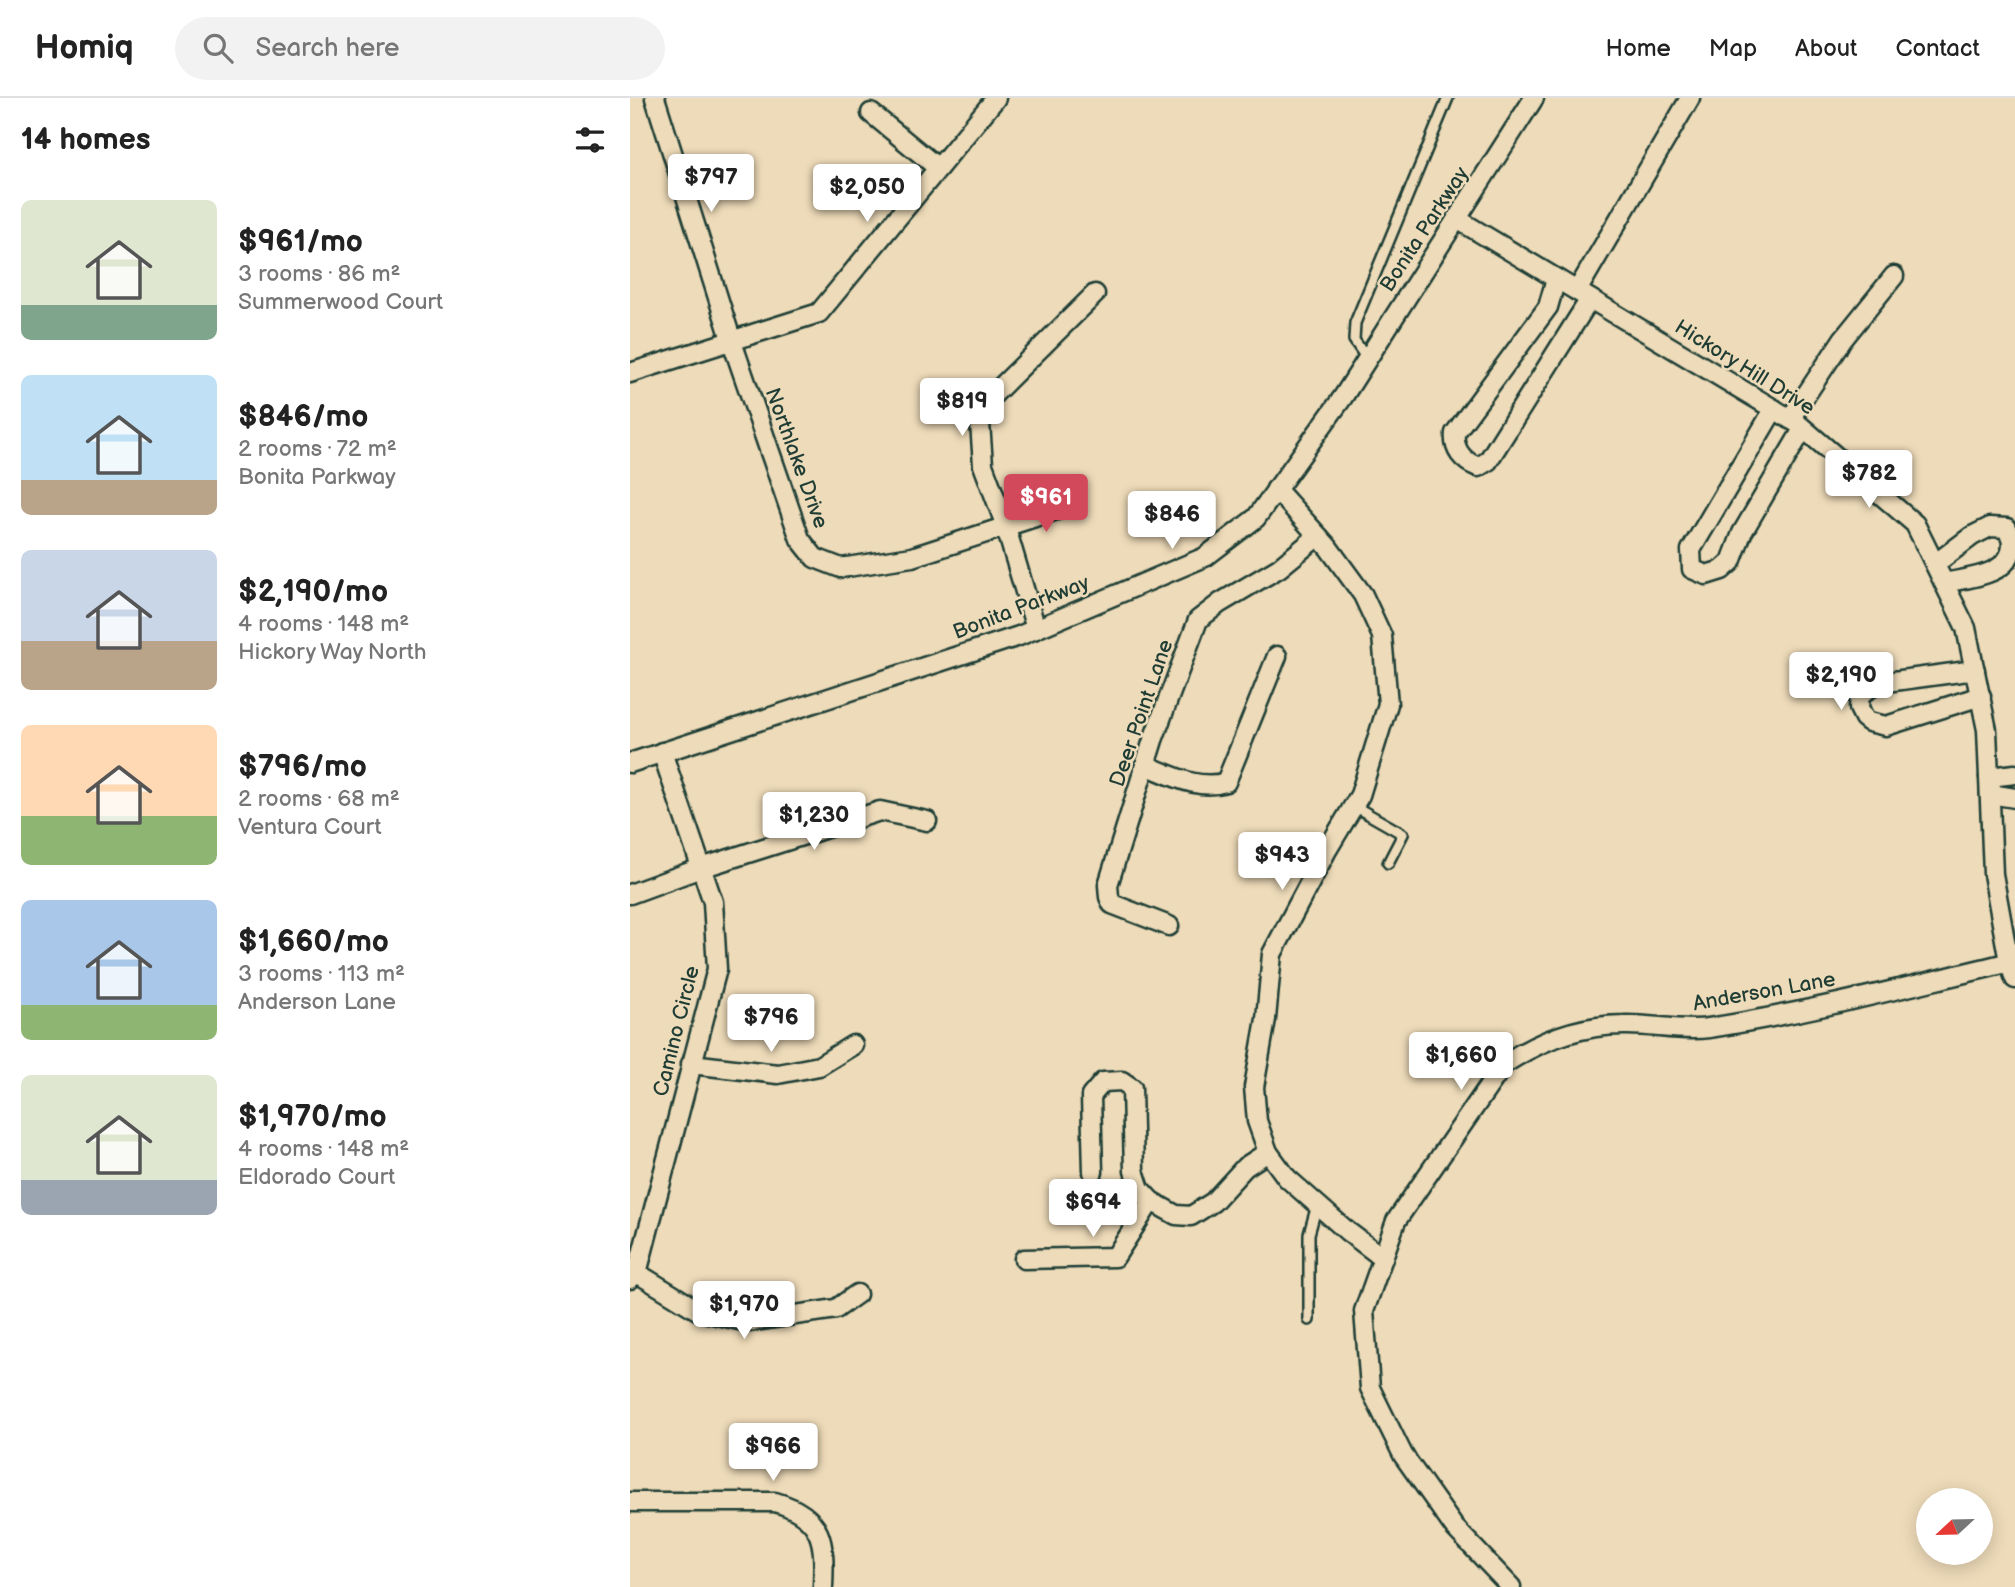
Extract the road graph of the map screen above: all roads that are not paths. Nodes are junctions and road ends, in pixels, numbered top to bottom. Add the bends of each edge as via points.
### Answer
1 (654, 98) edge
2 (996, 98) edge
3 (1448, 98) edge
4 (1534, 98) edge
5 (1690, 98) edge
6 (871, 113) dead end
7 (938, 168) junction
8 (1457, 219) junction
9 (1894, 276) dead end
10 (1556, 279) junction
11 (1095, 293) dead end
12 (1583, 295) junction
13 (732, 342) junction
14 (1367, 359) junction
15 (630, 373) edge
16 (1774, 409) junction
17 (1797, 424) junction
18 (1276, 489) junction
19 (1075, 504) dead end
20 (1005, 526) junction
21 (1318, 536) junction
22 (1935, 565) junction
23 (1944, 583) junction
24 (1036, 629) junction
25 (1277, 656) dead end
26 (1975, 670) junction
27 (1981, 696) junction
28 (662, 752) junction
29 (630, 762) edge
30 (1145, 765) junction
31 (2015, 774) edge
32 (1989, 785) junction
33 (2015, 798) edge
34 (1354, 806) junction
35 (927, 821) dead end
36 (1388, 863) dead end
37 (701, 868) junction
38 (630, 894) edge
39 (1168, 926) dead end
40 (2013, 967) edge
41 (853, 1045) dead end
42 (691, 1064) junction
43 (1268, 1152) junction
44 (1093, 1172) dead end
45 (1152, 1201) junction
46 (1317, 1205) junction
47 (1383, 1258) junction
48 (1024, 1259) dead end
49 (633, 1276) edge
50 (857, 1294) dead end
51 (1309, 1321) dead end
52 (630, 1503) edge
53 (823, 1587) edge
54 (1511, 1587) edge

1 - 13 street, Northlake Drive
2 - 7 street
3 - 14 lane via 1355,323 1354,340
4 - 8 street, Bonita Parkway
5 - 12 street
6 - 7 street
7 - 13 street via 819,313
8 - 10 street, Hickory Hill Drive
8 - 14 street, Bonita Parkway
9 - 17 street via 1843,339
10 - 12 street, Hickory Hill Drive
10 - 12 street via 1548,307 1455,433 1454,443 1466,463 1478,467 1488,461
11 - 20 street via 989,398 980,423 983,465
12 - 16 street, Hickory Hill Drive
13 - 15 street
13 - 20 street, Northlake Drive via 800,539 815,558 841,568 912,557
14 - 18 street, Bonita Parkway
16 - 17 street, Hickory Hill Drive
16 - 17 street via 1691,550 1692,569 1706,575 1731,562
17 - 22 street, Hickory Hill Drive via 1915,524
18 - 21 street
18 - 24 street, Bonita Parkway via 1256,518 1205,557
19 - 20 street, Northlake Drive
20 - 24 street
21 - 30 street, Deer Point Lane via 1279,568 1198,620
21 - 34 street via 1363,596 1382,636 1388,704
22 - 23 street, Hickory Hill Drive
22 - 23 street via 1972,536 1990,527 2007,528 2012,545 2006,562 1986,574
23 - 26 street, Hickory Hill Drive via 1966,628
24 - 28 street, Bonita Parkway
25 - 30 street via 1226,782 1198,785
26 - 27 street, Hickory Hill Drive
26 - 27 street via 1879,683 1860,694 1859,708 1869,722 1886,726
27 - 32 street, Hickory Hill Drive
28 - 29 street, Bonita Parkway
28 - 37 street, Camino Circle
30 - 39 street, Deer Point Lane via 1108,885 1109,897 1112,904
31 - 32 street
32 - 33 street
32 - 40 street, Hickory Hill Drive via 1993,874
34 - 36 lane via 1403,834
34 - 43 street via 1272,954 1254,1087 1257,1121
35 - 37 street via 880,811
37 - 38 street
37 - 42 street, Camino Circle via 713,902 717,969
40 - 47 street, Anderson Lane via 1705,1028 1621,1024 1567,1033 1530,1047 1504,1063 1396,1221
41 - 42 street via 819,1066 778,1074
42 - 49 street, Camino Circle
43 - 45 street via 1191,1216 1176,1215
43 - 46 street via 1287,1178
44 - 45 street via 1091,1096 1102,1082 1122,1081 1132,1088 1134,1171 1140,1189
45 - 48 street via 1115,1257
46 - 47 street
46 - 51 lane via 1309,1234
47 - 54 street, Anderson Lane via 1364,1311 1370,1388 1403,1455 1450,1521
49 - 50 street via 699,1311 748,1322 836,1309
52 - 53 street via 775,1502 792,1507 819,1532 825,1556

